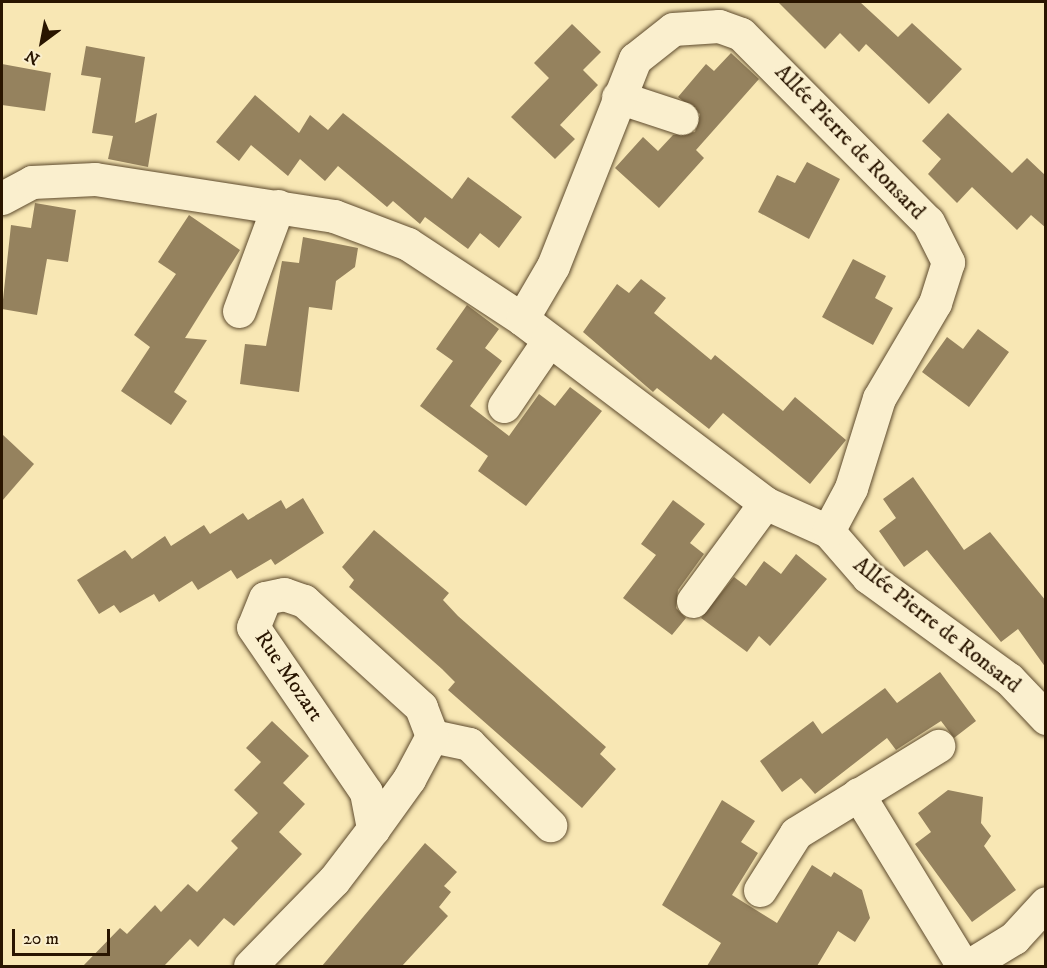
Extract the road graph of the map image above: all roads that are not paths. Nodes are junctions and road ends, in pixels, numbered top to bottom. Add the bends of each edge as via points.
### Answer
1 (693, 13) edge
2 (618, 97) junction
3 (682, 118) dead end
4 (2, 198) edge
5 (278, 206) junction
6 (239, 311) dead end
7 (522, 319) junction
8 (549, 340) junction
9 (504, 406) dead end
10 (765, 503) junction
11 (828, 531) junction
12 (693, 601) dead end
13 (1046, 718) edge
14 (432, 736) junction
15 (938, 746) dead end
16 (858, 795) junction
17 (550, 825) dead end
18 (373, 829) junction
19 (760, 890) dead end
20 (1046, 903) edge
21 (250, 966) edge
22 (963, 966) edge
23 (968, 966) edge

1 - 2 street, Allée Pierre de Ronsard via 652,40 635,59
1 - 11 street, Allée Pierre de Ronsard via 761,50 928,222 948,262 935,303 879,398 851,488
2 - 3 street
2 - 7 street, Allée Pierre de Ronsard via 552,266
4 - 5 street, Allée Pierre de Ronsard via 32,182 60,177
5 - 6 street
5 - 7 street, Allée Pierre de Ronsard via 334,216 408,244
7 - 8 street, Allée Pierre de Ronsard
8 - 9 street
8 - 10 street, Allée Pierre de Ronsard
10 - 11 street, Allée Pierre de Ronsard
10 - 12 street
11 - 13 street, Allée Pierre de Ronsard via 868,577 993,667
14 - 17 street via 469,744
14 - 18 street
14 - 18 street, Rue Mozart via 421,707 304,601 284,594 265,598 253,627 366,792
15 - 16 street
16 - 19 street via 796,833
16 - 22 street
18 - 21 street via 297,924
20 - 23 street via 1014,938

